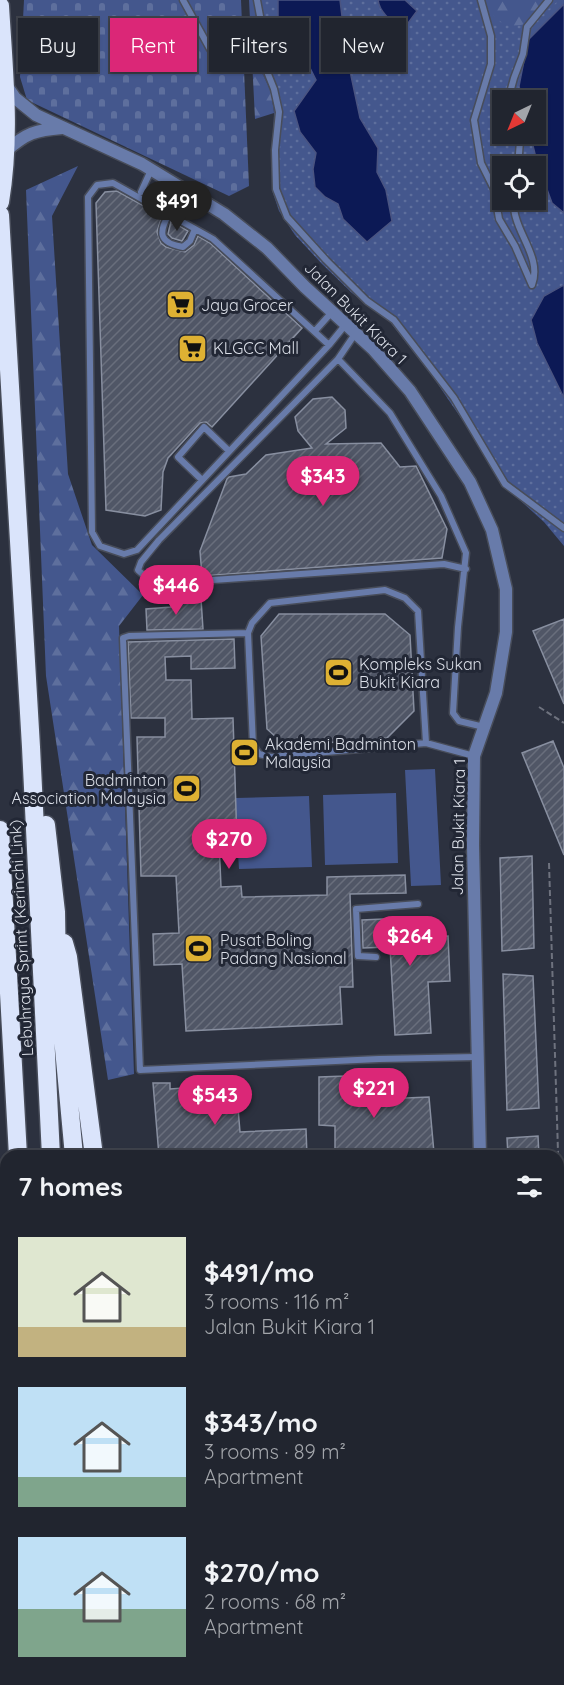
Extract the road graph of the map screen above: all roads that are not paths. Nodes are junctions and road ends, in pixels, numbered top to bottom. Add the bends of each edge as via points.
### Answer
1 (183, 0) edge
2 (257, 0) edge
3 (481, 0) edge
4 (549, 0) edge
5 (0, 6) edge
6 (209, 47) edge
7 (5, 84) junction
8 (510, 90) edge
9 (63, 128) junction
10 (6, 151) junction
11 (151, 170) junction
12 (492, 185) edge
13 (141, 192) dead end
14 (187, 192) junction
15 (0, 202) edge
16 (177, 209) dead end
17 (498, 210) edge
18 (514, 210) edge
19 (169, 214) junction
20 (0, 215) edge
21 (195, 229) junction
22 (332, 312) junction
23 (346, 324) junction
24 (315, 331) junction
25 (356, 334) junction
26 (329, 345) junction
27 (338, 359) junction
28 (229, 451) junction
29 (202, 480) junction
30 (564, 528) edge
31 (466, 569) junction
32 (248, 633) junction
33 (484, 727) junction
34 (426, 743) junction
35 (31, 747) junction
36 (474, 756) junction
37 (0, 830) edge
38 (418, 904) dead end
39 (56, 912) junction
40 (376, 957) dead end
41 (476, 1057) junction
42 (18, 1150) edge
43 (51, 1150) edge
44 (73, 1150) edge
45 (93, 1150) edge
46 (480, 1150) edge

1 - 6 lane
2 - 30 lane via 260,54 279,112 276,189 287,217 367,301 394,320 454,398 505,484
3 - 12 lane via 491,36 491,64 474,120 482,163
4 - 8 lane via 527,27 524,54
5 - 7 highway
7 - 9 street, Jalan Bukit Kiara 1 via 23,106
7 - 10 highway
9 - 10 street via 26,135
9 - 11 street, Jalan Bukit Kiara 1
10 - 15 highway
11 - 13 lane
11 - 14 street, Jalan Bukit Kiara 1
14 - 16 lane
14 - 22 street, Jalan Bukit Kiara 1 via 224,214 267,248
17 - 18 lane via 532,285 536,275
19 - 21 lane
19 - 21 lane via 161,230 162,237 171,245 183,247
19 - 29 lane via 113,183 97,185 88,198 92,532 100,546 124,554 137,550
20 - 35 highway, Lebuhraya Sprint (Kerinchi Link)
21 - 24 lane via 213,239
22 - 23 street, Jalan Bukit Kiara 1
22 - 24 lane
23 - 25 street, Jalan Bukit Kiara 1
23 - 26 lane
24 - 26 lane
25 - 27 lane
25 - 33 street, Jalan Bukit Kiara 1 via 410,392 470,482 492,530 506,589 506,632 496,693
26 - 28 lane
27 - 31 lane via 390,413 441,496 466,553
27 - 31 lane via 159,540 138,570 150,581 170,582 444,564
28 - 29 lane
28 - 29 lane via 204,427 178,457
31 - 33 lane via 453,713 459,721
32 - 34 lane via 253,745 259,754 271,757
32 - 34 lane via 270,603 385,590 405,598 418,611
32 - 41 lane via 123,638 140,1070
33 - 36 street, Jalan Bukit Kiara 1
34 - 36 lane
35 - 39 highway via 42,785
35 - 43 highway, Lebuhraya Sprint (Kerinchi Link)
36 - 41 street, Jalan Bukit Kiara 1
37 - 42 highway, Lebuhraya Sprint (Kerinchi Link)
38 - 40 lane via 356,909 358,956
39 - 44 highway via 57,973
39 - 45 highway via 68,957
41 - 46 street, Jalan Bukit Kiara 1

